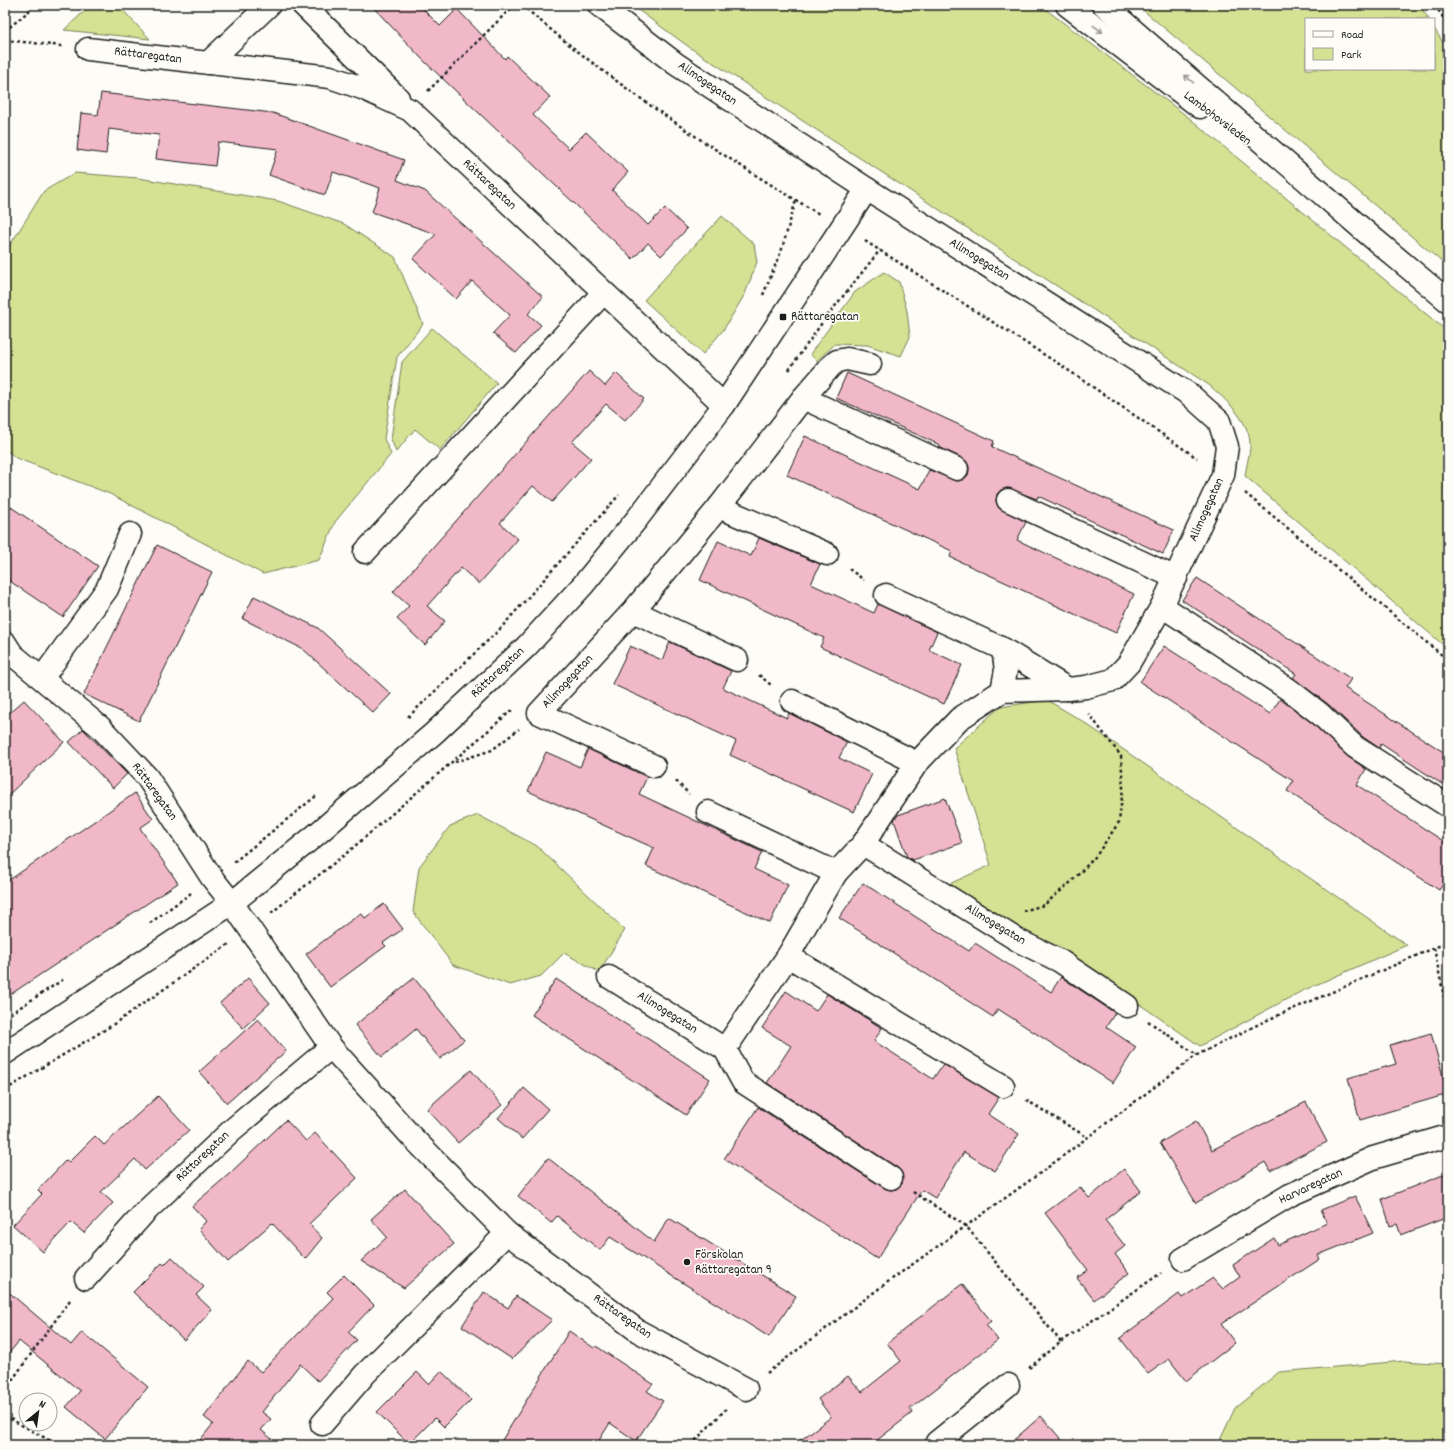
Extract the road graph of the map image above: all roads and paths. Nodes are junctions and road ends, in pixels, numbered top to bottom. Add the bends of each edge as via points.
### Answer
1 (36, 5) edge
2 (269, 5) edge
3 (303, 5) edge
4 (514, 5) edge
5 (522, 5) edge
6 (599, 5) edge
7 (1067, 5) edge
8 (1104, 5) edge
9 (1435, 5) edge
10 (1448, 25) edge
11 (5, 31) edge
12 (5, 40) edge
13 (88, 49) joint
14 (208, 63) junction
15 (410, 110) junction
16 (867, 189) junction
17 (796, 200) junction
18 (842, 227) junction
19 (1367, 233) junction
20 (603, 293) junction
21 (762, 297) dead end
22 (1448, 301) edge
23 (870, 364) dead end
24 (803, 398) junction
25 (724, 405) junction
26 (957, 469) dead end
27 (1223, 475) junction
28 (622, 491) dead end
29 (1008, 500) dead end
30 (719, 507) junction
31 (130, 534) dead end
32 (365, 552) dead end
33 (827, 554) joint
34 (1176, 578) junction
35 (886, 595) joint
36 (1162, 606) junction
37 (633, 611) junction
38 (1004, 649) junction
39 (8, 653) edge
40 (737, 660) joint
41 (1448, 660) edge
42 (43, 677) junction
43 (1068, 689) junction
44 (1002, 692) junction
45 (792, 701) joint
46 (539, 713) junction
47 (408, 718) dead end
48 (453, 763) dead end
49 (917, 763) junction
50 (654, 766) joint
51 (320, 793) dead end
52 (1448, 806) edge
53 (708, 812) joint
54 (863, 844) junction
55 (836, 873) junction
56 (212, 878) junction
57 (232, 903) junction
58 (1015, 913) dead end
59 (144, 926) dead end
60 (1448, 942) edge
61 (1434, 948) junction
62 (788, 956) junction
63 (609, 977) dead end
64 (66, 978) dead end
65 (1127, 1006) joint
66 (5, 1016) edge
67 (1448, 1016) edge
68 (331, 1047) junction
69 (725, 1049) junction
70 (5, 1053) edge
71 (1197, 1055) junction
72 (1003, 1086) joint
73 (1448, 1136) edge
74 (1087, 1137) junction
75 (891, 1178) joint
76 (966, 1226) junction
77 (507, 1233) junction
78 (1183, 1259) joint
79 (86, 1278) joint
80 (1061, 1342) junction
81 (1008, 1385) joint
82 (746, 1389) junction
83 (5, 1390) edge
84 (5, 1416) edge
85 (322, 1424) dead end
86 (937, 1444) edge
87 (58, 1445) edge
88 (691, 1445) edge

1 - 11 path
2 - 14 street
3 - 15 street, Rättaregatan
4 - 15 path
5 - 17 path via 556,35 629,91
6 - 16 street, Allmogegatan via 676,64
7 -> 19 street, Lambohovsleden
19 -> 8 street, Lambohovsleden
9 - 10 path
12 - 13 path
13 - 14 street, Rättaregatan
14 - 15 street, Rättaregatan via 330,77 362,88
15 - 20 street, Rättaregatan
16 - 18 street, Rättaregatan
16 - 27 street, Allmogegatan via 1188,394 1219,421 1227,446
17 - 18 path
17 - 21 path via 782,249
18 - 25 street, Rättaregatan
18 - 27 path via 1062,366
19 - 22 street, Lambohovsleden
20 - 25 street, Rättaregatan
20 - 32 street
23 - 24 street, Allmogegatan via 847,359 837,361
24 - 26 street
24 - 30 street, Allmogegatan
25 - 57 street, Rättaregatan via 583,585 526,647 428,738
27 - 34 street, Allmogegatan
27 - 41 path
28 - 47 path via 500,629
29 - 34 street
30 - 33 street
30 - 37 street, Allmogegatan
31 - 42 street via 107,589
33 - 35 path
34 - 36 street, Allmogegatan
35 - 38 street
36 - 43 street, Allmogegatan via 1129,663 1113,680
36 - 52 street via 1288,689 1320,714 1355,747
37 - 40 street
37 - 46 street, Allmogegatan
38 - 43 street
38 - 44 street via 1006,670
39 - 42 street, Rättaregatan
40 - 45 path via 754,670
42 - 56 street, Rättaregatan via 100,727 147,777
43 - 44 street, Allmogegatan
43 - 58 path via 1121,756 1123,788 1118,822 1096,856 1071,882 1044,905
44 - 49 street, Allmogegatan via 959,719
45 - 49 street
46 - 48 path via 492,750
46 - 50 street, Allmogegatan
49 - 54 street, Allmogegatan
50 - 53 path via 671,777
51 - 56 path
53 - 55 street
54 - 55 street, Allmogegatan
54 - 65 street, Allmogegatan via 1019,941 1060,961
55 - 62 street, Allmogegatan
56 - 57 street, Rättaregatan
56 - 59 path
57 - 68 street, Rättaregatan
57 - 70 street, Rättaregatan
60 - 61 path
61 - 67 path
61 - 71 path via 1265,1021
62 - 69 street, Allmogegatan
62 - 72 street
63 - 69 street, Allmogegatan
64 - 66 path
65 - 71 path
68 - 77 street, Rättaregatan via 411,1136
68 - 79 street, Rättaregatan via 232,1130 152,1205
69 - 75 street, Allmogegatan via 743,1082
71 - 74 path
72 - 74 path
73 - 78 street, Harvaregatan via 1373,1158 1290,1195
74 - 76 path via 1043,1172
75 - 76 path
76 - 80 path
76 - 82 path
77 - 82 street, Rättaregatan via 638,1331
77 - 85 street via 365,1374
78 - 80 path
79 - 83 path
80 - 81 path
81 - 86 street
82 - 88 path
84 - 87 path

